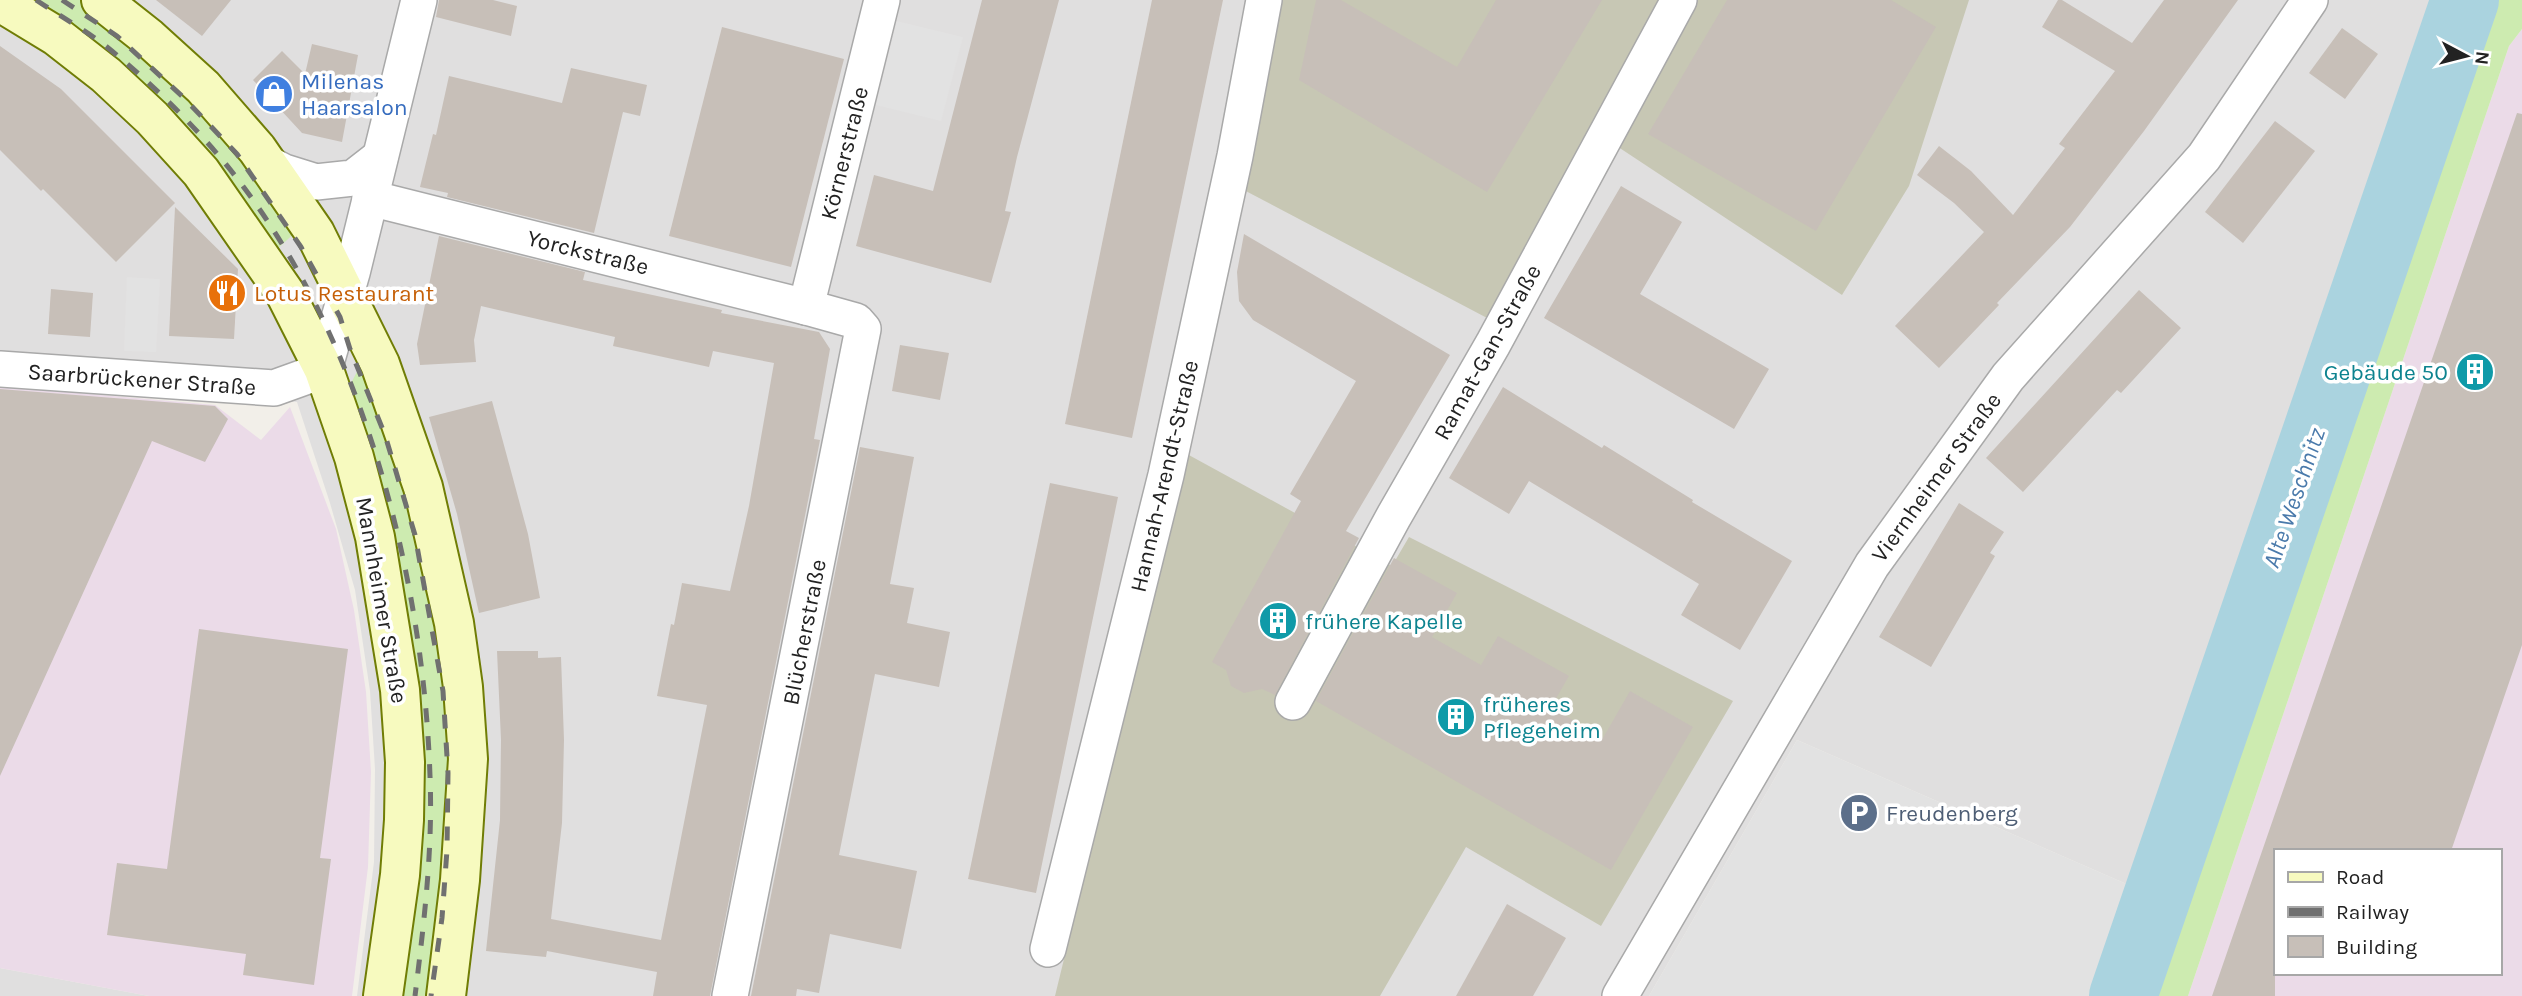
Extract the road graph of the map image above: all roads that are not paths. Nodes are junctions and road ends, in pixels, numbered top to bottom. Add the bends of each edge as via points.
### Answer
1 (101, 0) edge
2 (419, 0) edge
3 (882, 0) edge
4 (1264, 0) edge
5 (1679, 0) edge
6 (2310, 0) edge
7 (0, 2) edge
8 (380, 158) junction
9 (265, 162) junction
10 (370, 198) junction
11 (346, 294) junction
12 (806, 307) junction
13 (0, 369) edge
14 (324, 370) junction
15 (1293, 702) dead end
16 (1048, 949) dead end
17 (383, 996) edge
18 (446, 996) edge
19 (730, 996) edge
20 (1620, 996) edge

1 - 9 main road via 203,87
2 - 8 street
3 - 12 street, Körnerstraße
4 - 16 street, Hannah-Arendt-Straße via 1166,475
5 - 15 street, Ramat-Gan-Straße
6 - 20 street, Viernheimer Straße via 2204,158 2007,377 1872,565
7 - 14 main road, Mannheimer Straße via 106,75 201,172 285,293
8 - 9 street via 353,178 316,182
8 - 10 street
9 - 11 main road via 315,233
10 - 11 street
10 - 12 street, Yorckstraße
11 - 14 street
11 - 18 main road via 380,364 423,487 454,623 468,759
12 - 19 street, Blücherstraße via 856,321 863,329
13 - 14 street, Saarbrückener Straße via 274,388
14 - 17 main road, Mannheimer Straße via 375,537 400,690 404,820

